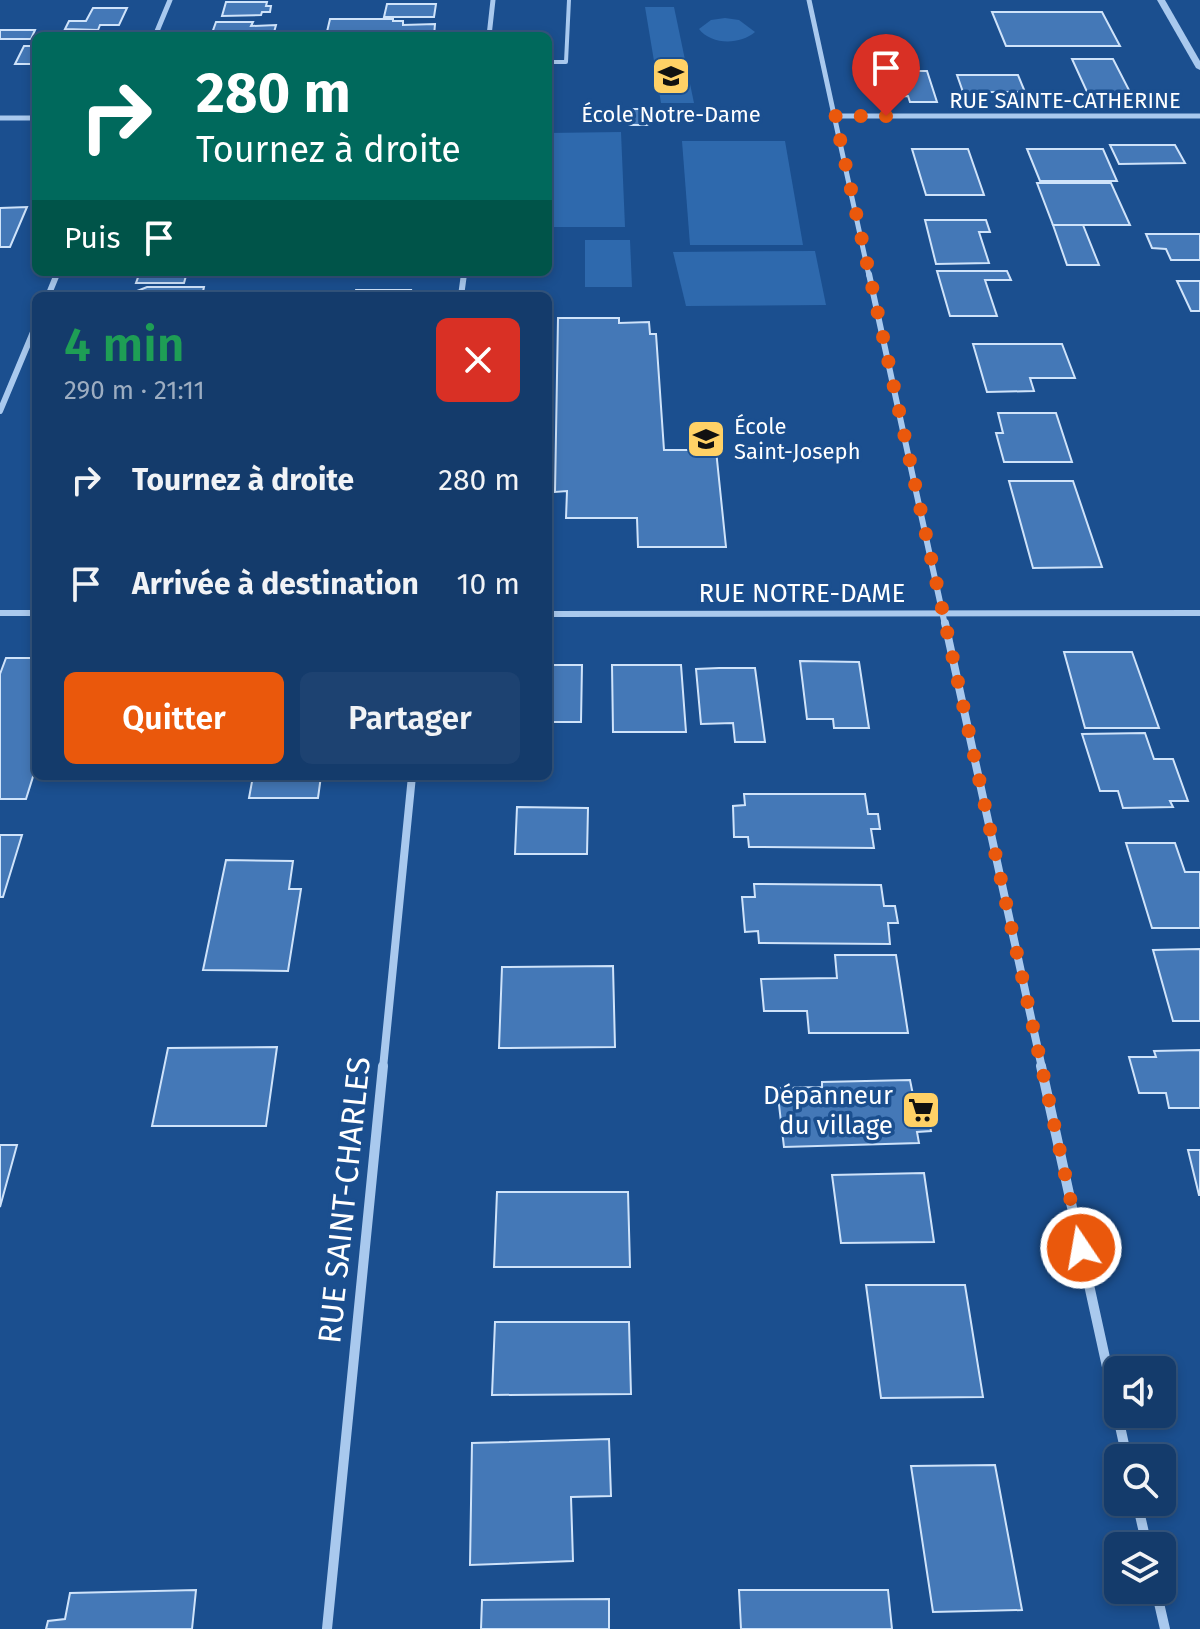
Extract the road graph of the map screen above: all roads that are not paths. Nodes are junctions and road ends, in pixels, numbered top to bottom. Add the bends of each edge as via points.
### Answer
1 (170, 0) edge
2 (493, 0) edge
3 (569, 0) edge
4 (809, 0) edge
5 (1161, 0) edge
6 (157, 32) edge
7 (489, 32) edge
8 (552, 62) edge
9 (1200, 68) edge
10 (835, 116) junction
11 (1200, 116) edge
12 (0, 118) edge
13 (32, 118) edge
14 (32, 335) edge
15 (0, 411) edge
16 (0, 613) edge
17 (32, 613) edge
18 (942, 613) junction
19 (1200, 613) edge
20 (552, 614) edge
21 (412, 780) edge
22 (1124, 1444) edge
23 (1159, 1604) edge
24 (327, 1629) edge
25 (1165, 1629) edge

1 - 6 street
2 - 7 street
3 - 8 lane via 566,62
4 - 10 street
5 - 9 street
10 - 11 street, RUE SAINTE-CATHERINE
10 - 18 street
12 - 13 street
14 - 15 street
16 - 17 street
18 - 19 street, RUE NOTRE-DAME
18 - 20 street, RUE NOTRE-DAME
18 - 22 street
21 - 24 street, RUE SAINT-CHARLES
23 - 25 street

